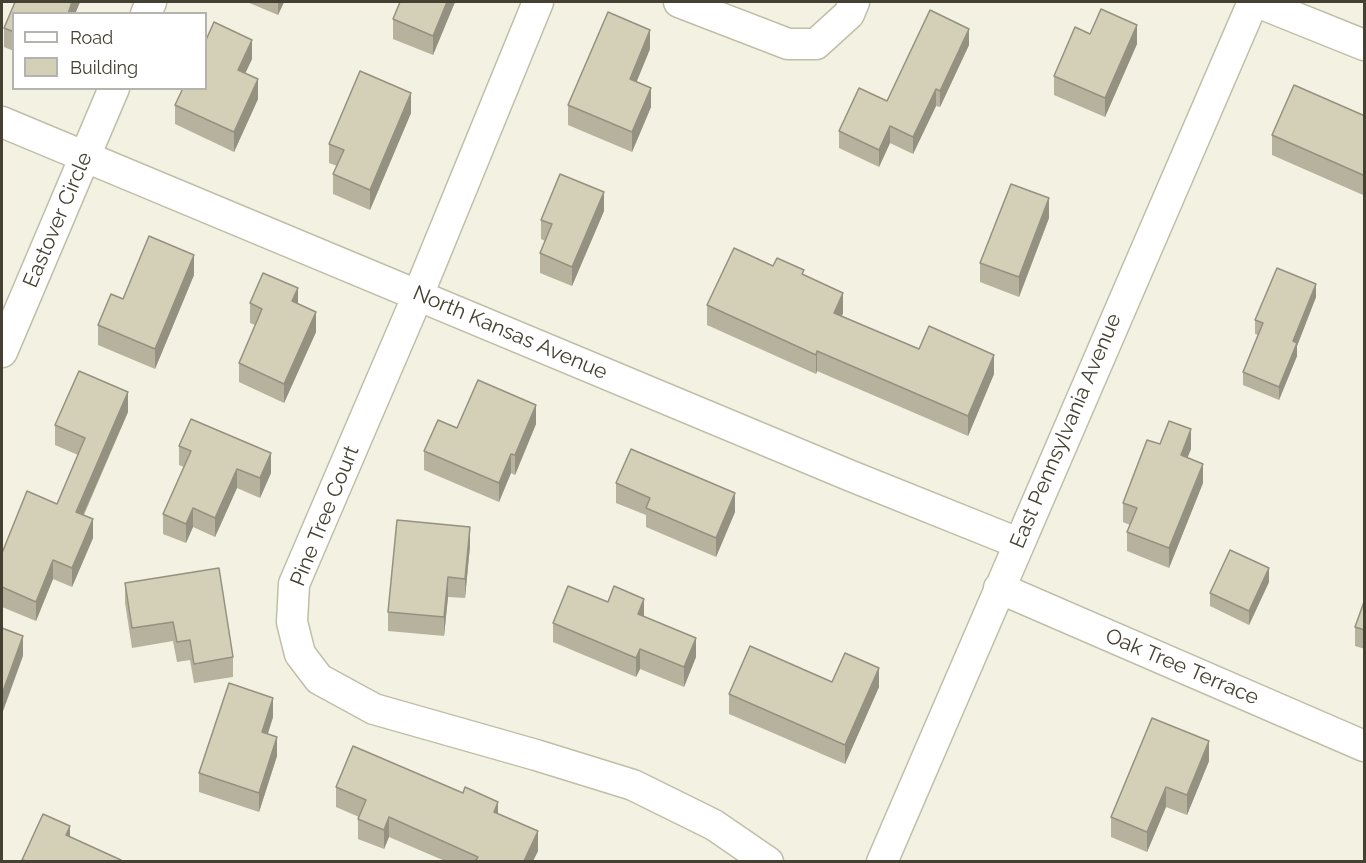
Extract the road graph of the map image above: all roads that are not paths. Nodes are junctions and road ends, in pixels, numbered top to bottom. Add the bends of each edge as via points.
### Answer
1 (538, 2) edge
2 (679, 2) edge
3 (854, 2) edge
4 (1253, 2) edge
5 (1257, 2) edge
6 (1365, 45) edge
7 (113, 90) edge
8 (2, 122) edge
9 (84, 158) junction
10 (418, 295) junction
11 (2, 352) edge
12 (1018, 543) junction
13 (999, 588) junction
14 (1365, 746) edge
15 (768, 861) edge
16 (882, 861) edge

1 - 10 street, Pine Tree Court
2 - 3 street via 788,45 816,44 849,14
4 - 12 street, East Pennsylvania Avenue
5 - 6 street
7 - 9 street, Eastover Circle
8 - 9 street, North Kansas Avenue
9 - 10 street, North Kansas Avenue
9 - 11 street, Eastover Circle
10 - 12 street, North Kansas Avenue
10 - 15 street, Pine Tree Court via 294,584 292,622 300,654 319,679 374,709 633,785 714,825
12 - 13 street, East Pennsylvania Avenue
13 - 14 street, Oak Tree Terrace
13 - 16 street, East Pennsylvania Avenue

